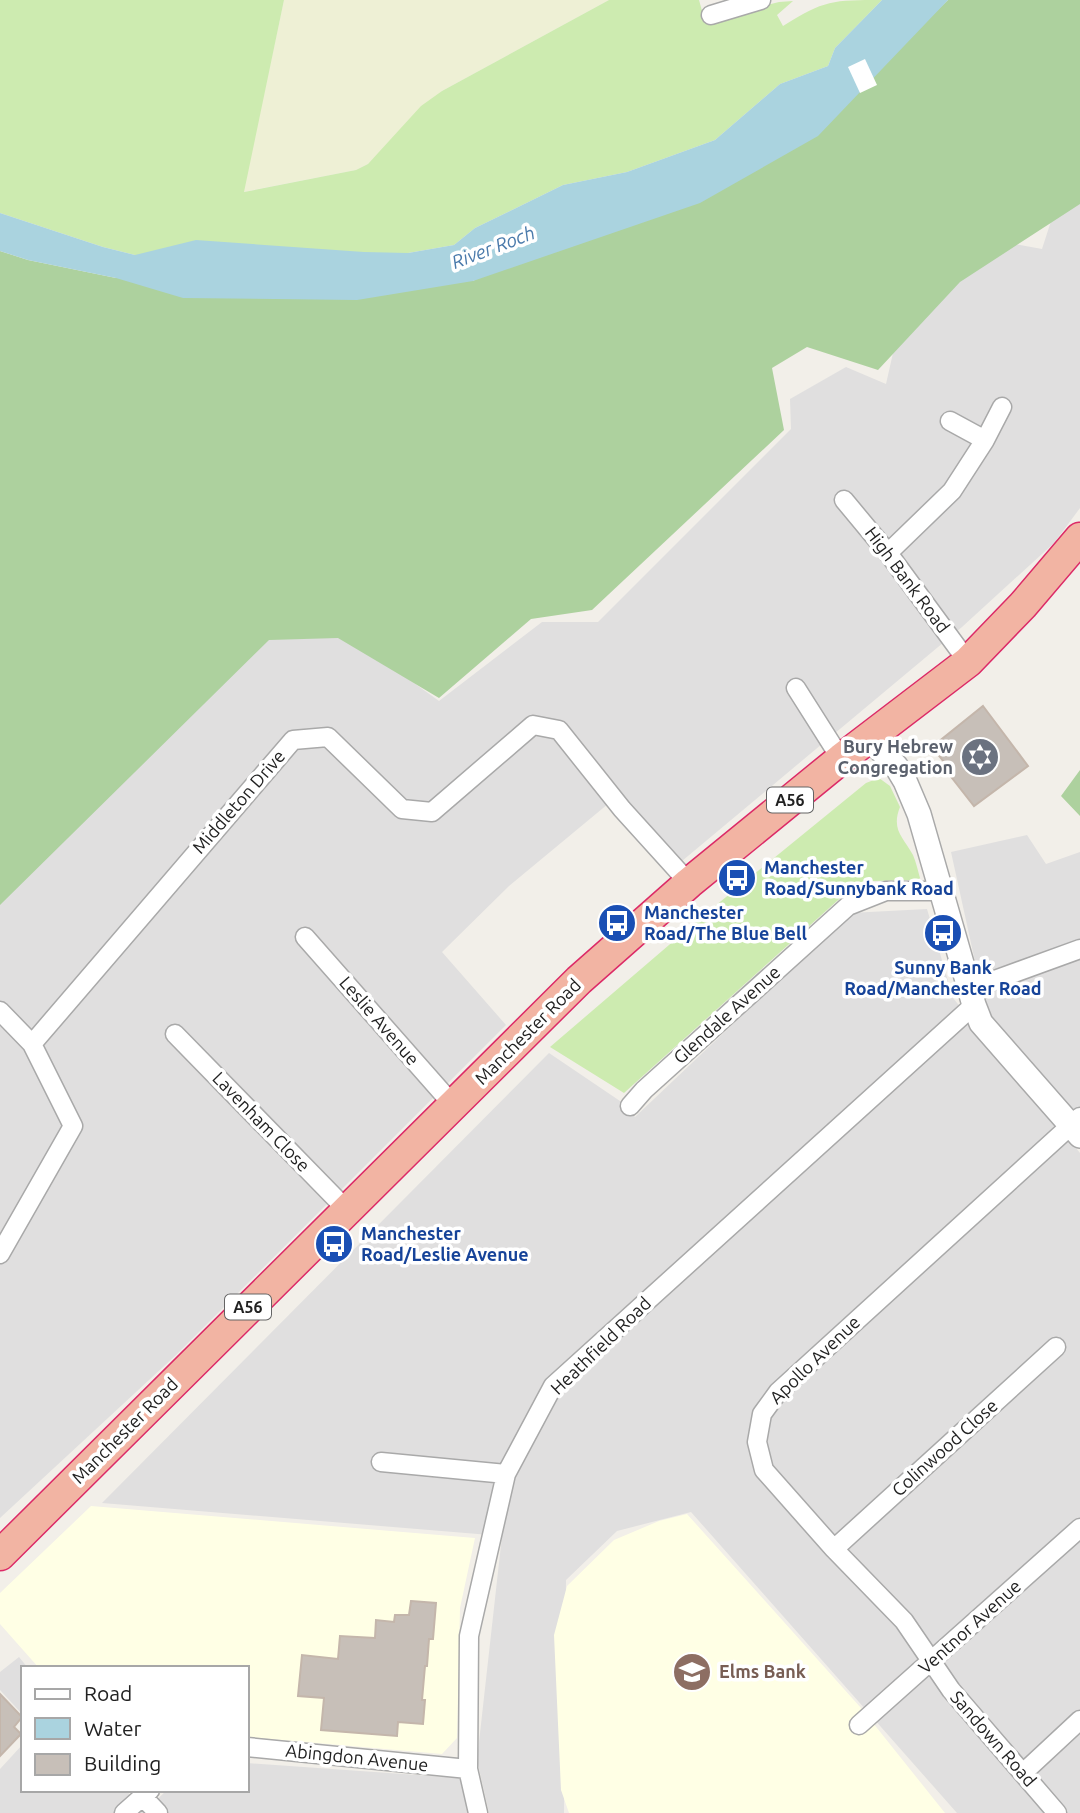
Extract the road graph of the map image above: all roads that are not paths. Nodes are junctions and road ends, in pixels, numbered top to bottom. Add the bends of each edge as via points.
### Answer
1 (761, 0) edge
2 (711, 15) dead end
3 (1002, 407) dead end
4 (950, 421) dead end
5 (985, 440) junction
6 (844, 500) dead end
7 (1080, 538) edge
8 (888, 553) junction
9 (968, 662) junction
10 (796, 688) dead end
11 (869, 738) junction
12 (841, 759) junction
13 (689, 883) junction
14 (942, 891) junction
15 (305, 937) dead end
16 (1080, 949) edge
17 (972, 997) junction
18 (0, 1011) edge
19 (175, 1034) dead end
20 (32, 1044) junction
21 (454, 1106) junction
22 (629, 1106) dead end
23 (1077, 1126) edge
24 (346, 1209) junction
25 (3, 1242) edge
26 (1055, 1347) dead end
27 (381, 1462) dead end
28 (506, 1474) junction
29 (1080, 1528) edge
30 (834, 1549) junction
31 (0, 1555) edge
32 (932, 1662) junction
33 (1080, 1720) edge
34 (859, 1725) dead end
35 (248, 1747) edge
36 (468, 1769) junction
37 (1023, 1773) junction
38 (147, 1793) edge
39 (124, 1813) edge
40 (158, 1813) edge
41 (478, 1813) edge
42 (1057, 1813) edge

1 - 2 street
3 - 5 street
4 - 5 street
5 - 8 street via 951,491
6 - 8 street, High Bank Road
7 - 9 highway, Manchester Road / A56
8 - 9 street, High Bank Road
9 - 11 highway, Manchester Road / A56
10 - 12 street
11 - 12 highway, Manchester Road / A56
11 - 14 street via 905,781
12 - 13 highway, Manchester Road / A56
13 - 20 street, Middleton Drive via 559,730 533,725 432,812 402,809 328,737 292,740
13 - 21 highway, Manchester Road / A56 via 579,981
14 - 17 street
14 - 22 street, Glendale Avenue via 886,891 848,906
15 - 21 street, Leslie Avenue
16 - 17 street
17 - 23 street via 981,1023
17 - 28 street, Heathfield Road via 553,1386
18 - 20 street
19 - 24 street, Lavenham Close
20 - 25 street via 73,1126
21 - 24 highway, Manchester Road / A56
23 - 30 street, Apollo Avenue via 778,1392 762,1414 757,1442 764,1471
24 - 31 highway, Manchester Road / A56
26 - 30 street, Colinwood Close
27 - 28 street
28 - 36 street, Heathfield Road via 469,1636
29 - 32 street, Ventnor Avenue
30 - 32 street, Apollo Avenue via 904,1621
32 - 34 street, Ventnor Avenue
32 - 37 street, Sandown Road
33 - 37 street
35 - 36 street, Abingdon Avenue
36 - 41 street, Heathfield Road
37 - 42 street, Sandown Road
38 - 39 street
38 - 40 street

